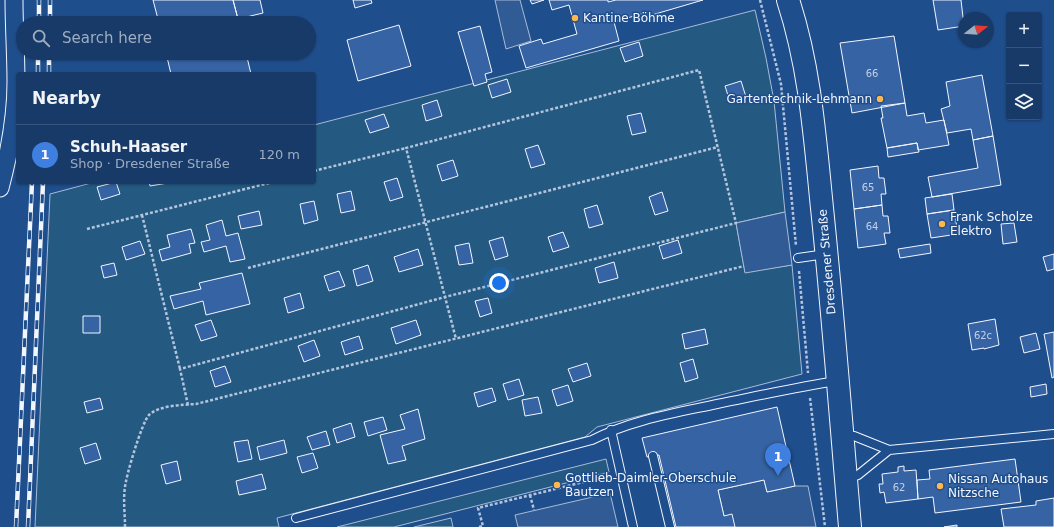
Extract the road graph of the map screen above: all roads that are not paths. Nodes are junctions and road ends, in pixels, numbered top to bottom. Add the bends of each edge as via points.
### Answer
1 (14, 0) edge
2 (788, 0) edge
3 (0, 188) edge
4 (827, 254) junction
5 (798, 258) road end
6 (838, 380) junction
7 (611, 430) junction
8 (1054, 434) edge
9 (842, 435) junction
10 (889, 450) junction
11 (653, 456) dead end
12 (846, 479) junction
13 (296, 518) dead end
14 (633, 527) edge
15 (670, 527) edge
16 (850, 527) edge

1 - 3 street via 16,84 12,131
2 - 4 main road, Dresdener Straße via 808,83
4 - 5 lane
4 - 6 main road, Dresdener Straße
6 - 7 lane via 671,414
6 - 9 main road, Dresdener Straße
7 - 13 lane via 592,440
7 - 14 lane
8 - 10 lane
9 - 10 lane via 854,436
9 - 12 main road, Dresdener Straße
10 - 12 lane via 858,475
11 - 15 lane
12 - 16 main road, Dresdener Straße

